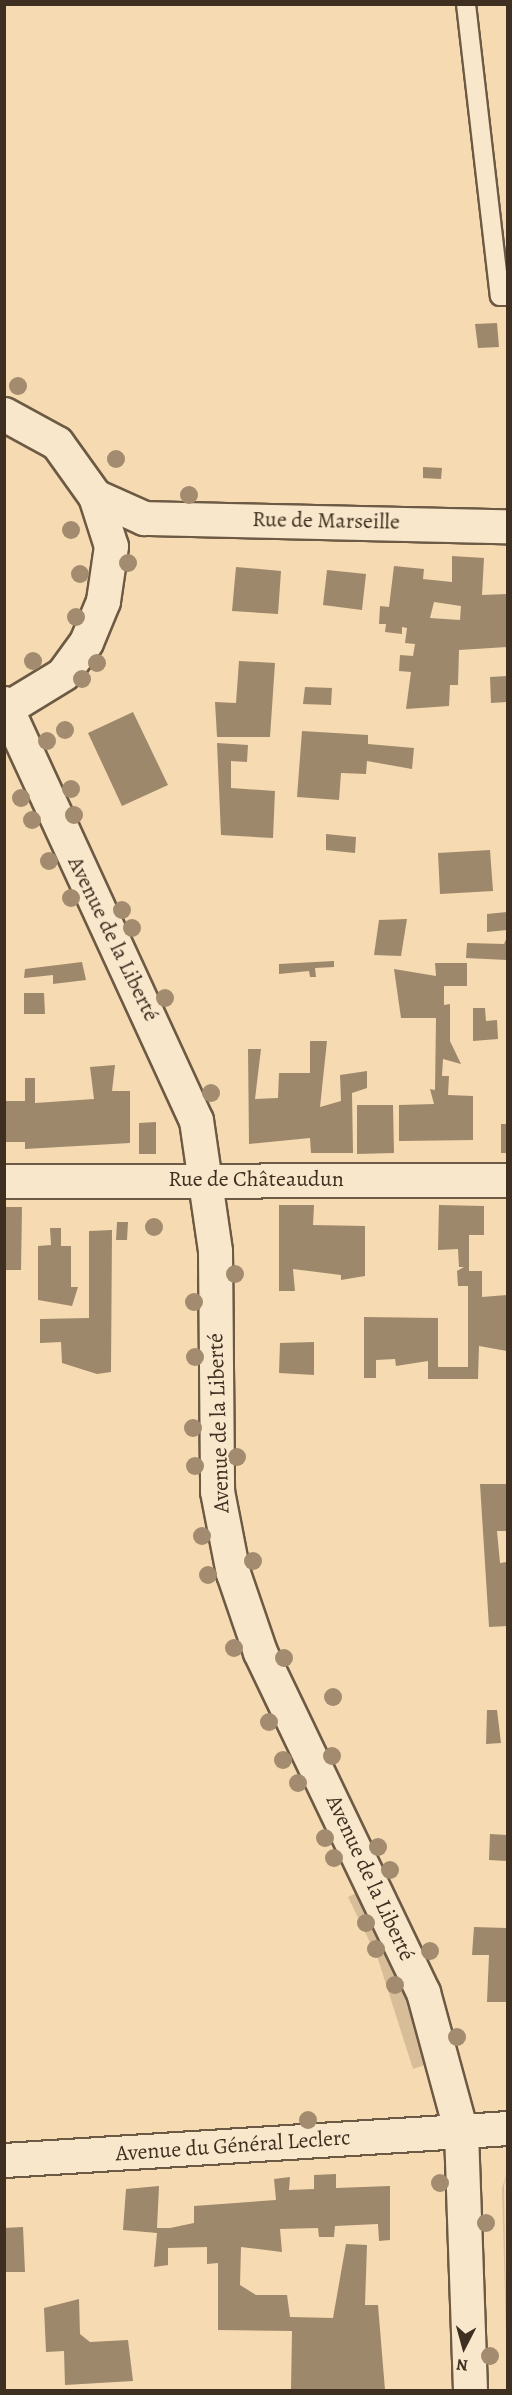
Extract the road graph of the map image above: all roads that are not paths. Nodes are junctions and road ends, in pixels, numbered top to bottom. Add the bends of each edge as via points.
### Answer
1 (466, 4) edge
2 (507, 296) edge
3 (4, 414) edge
4 (95, 496) junction
5 (144, 518) junction
6 (507, 526) edge
7 (111, 546) junction
8 (6, 705) edge
9 (207, 1180) junction
10 (507, 1180) edge
11 (4, 1181) edge
12 (507, 2128) edge
13 (461, 2132) junction
14 (4, 2160) edge
15 (470, 2391) edge

1 - 2 lane via 500,296
3 - 4 street via 57,442
4 - 5 street, Rue de Marseille
4 - 7 street
5 - 6 street, Rue de Marseille
5 - 7 street
7 - 8 street via 104,601 86,642 63,674
8 - 9 street, Avenue de la Liberté via 180,1082 196,1120
9 - 10 street, Rue de Châteaudun
9 - 11 street, Rue de Châteaudun
9 - 13 street, Avenue de la Liberté via 215,1251 217,1491 233,1573 260,1652 423,1992
12 - 13 street, Avenue du Général Leclerc
13 - 14 street, Avenue du Général Leclerc
13 - 15 street, Avenue de la Liberté

